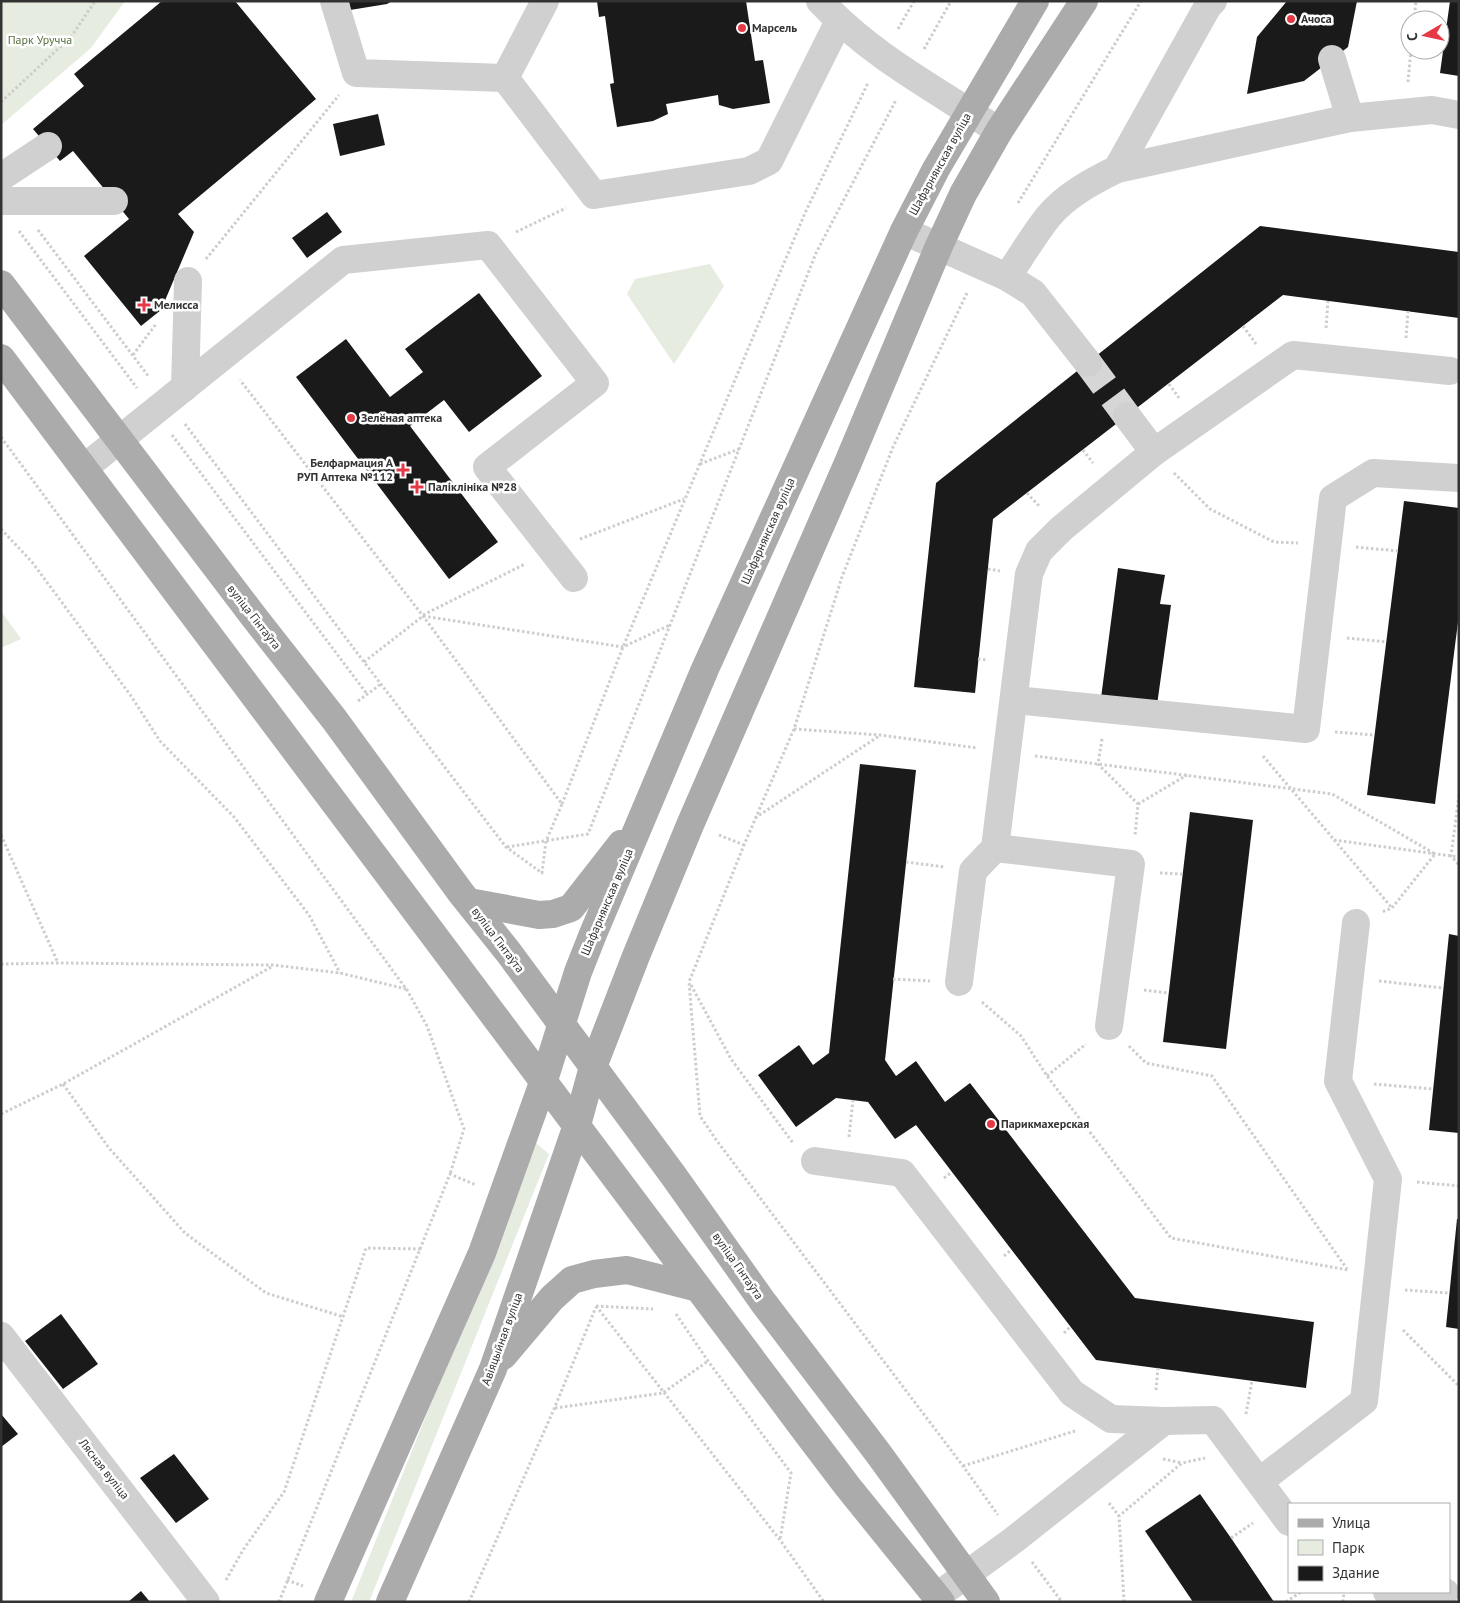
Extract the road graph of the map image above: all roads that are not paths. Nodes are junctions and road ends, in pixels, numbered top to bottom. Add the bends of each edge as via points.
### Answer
1 (334, 1) edge
2 (545, 1) edge
3 (1035, 1) edge
4 (1084, 1) edge
5 (1213, 1) edge
6 (829, 11) edge
7 (1332, 60) dead end
8 (505, 78) junction
9 (970, 112) junction
10 (1459, 115) edge
11 (1350, 118) junction
12 (999, 131) junction
13 (48, 146) dead end
14 (1118, 169) junction
15 (1, 177) edge
16 (9, 201) edge
17 (114, 201) dead end
18 (904, 230) junction
19 (939, 246) junction
20 (1007, 277) junction
21 (188, 281) road end
22 (1, 284) edge
23 (1, 358) edge
24 (1088, 363) tunnel mouth
25 (1450, 371) dead end
26 (169, 400) junction
27 (1127, 416) tunnel mouth
28 (118, 440) junction
29 (1154, 452) junction
30 (84, 468) junction
31 (1459, 478) edge
32 (574, 578) dead end
33 (1015, 700) junction
34 (644, 816) junction
35 (995, 848) junction
36 (469, 902) junction
37 (1356, 923) road end
38 (960, 982) road end
39 (1110, 1026) road end
40 (562, 1027) junction
41 (593, 1068) junction
42 (544, 1080) junction
43 (577, 1125) junction
44 (815, 1161) road end
45 (698, 1288) junction
46 (1, 1336) edge
47 (493, 1369) junction
48 (1164, 1422) junction
49 (1260, 1481) junction
50 (1288, 1521) edge
51 (965, 1574) junction
52 (214, 1593) edge
53 (1396, 1593) edge
54 (1444, 1593) edge
55 (939, 1599) edge
56 (328, 1602) edge
57 (390, 1602) edge
58 (986, 1602) edge

1 - 8 street via 356,73
2 - 8 street
3 - 9 main road, Шафарнянская вуліца
4 - 12 main road
5 - 14 street
6 - 8 street via 769,162 748,171 594,195
6 - 9 street via 909,75
7 - 11 street
9 - 12 street
9 - 18 main road, Шафарнянская вуліца
10 - 11 street via 1432,110
11 - 14 street
12 - 19 main road via 963,194
13 - 15 street
14 - 20 street via 1075,193 1049,216
16 - 17 street
18 - 19 street
18 - 34 main road, Шафарнянская вуліца via 705,669
19 - 20 street
19 - 41 main road via 844,474 690,825
20 - 24 street via 1033,293
21 - 26 street
22 - 28 main road, вуліца Гінтаўта
23 - 30 main road
25 - 29 street via 1293,355
26 - 28 street
26 - 32 street via 343,260 488,245 595,383 487,467
27 - 29 street
28 - 30 street
28 - 36 main road, вуліца Гінтаўта via 334,719
29 - 33 street via 1039,550 1030,574
30 - 42 main road
31 - 33 street via 1373,473 1333,498 1306,729
33 - 35 street
34 - 36 main road via 571,908 539,915
34 - 40 main road, Шафарнянская вуліца via 578,972
35 - 38 street via 973,872
35 - 39 street via 1131,864
36 - 40 main road, вуліца Гінтаўта
37 - 49 street via 1338,1081 1388,1179 1364,1401
40 - 41 main road, вуліца Гінтаўта
40 - 42 main road, Шафарнянская вуліца
41 - 43 main road, Авіяцыйная вуліца
41 - 51 main road, вуліца Гінтаўта
42 - 43 main road
42 - 56 main road via 482,1253
43 - 45 main road
43 - 47 main road, Авіяцыйная вуліца
44 - 48 street via 902,1173 1072,1393 1111,1420
45 - 47 main road via 627,1270 572,1280 552,1298
45 - 55 main road via 848,1488
46 - 52 street, Лясная вуліца
47 - 57 main road, Авіяцыйная вуліца
48 - 49 street via 1213,1420
48 - 51 street via 1015,1539
49 - 50 street
51 - 55 street
51 - 58 main road, вуліца Гінтаўта
53 - 54 street via 1438,1598

